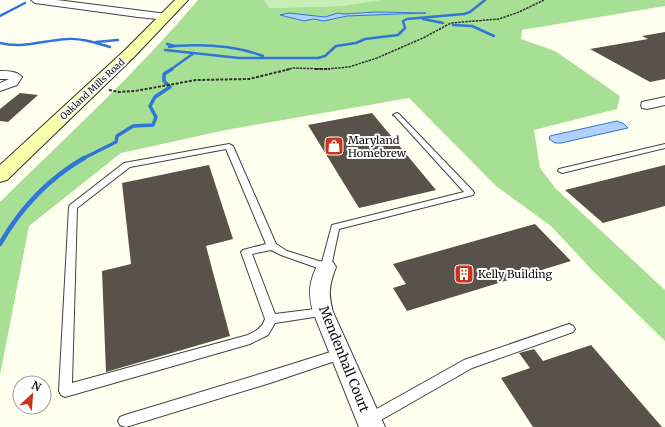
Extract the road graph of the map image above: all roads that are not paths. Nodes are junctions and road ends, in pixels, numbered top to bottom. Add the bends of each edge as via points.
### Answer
1 (34, 0) edge
2 (182, 0) edge
3 (167, 17) junction
4 (0, 75) edge
5 (0, 86) edge
6 (665, 101) edge
7 (647, 105) dead end
8 (397, 115) dead end
9 (665, 146) edge
10 (562, 171) dead end
11 (0, 176) edge
12 (272, 246) junction
13 (326, 267) junction
14 (323, 312) junction
15 (271, 319) junction
16 (569, 329) dead end
17 (340, 354) junction
18 (125, 421) dead end
19 (371, 423) edge

1 - 3 street
2 - 3 street, Oakland Mills Road
3 - 11 street, Oakland Mills Road
4 - 5 street via 16,77 13,82
6 - 7 street
8 - 13 lane via 470,193 335,227
9 - 10 lane
12 - 13 lane via 284,253
12 - 15 lane via 246,252
12 - 15 lane via 229,146 127,164 73,207 65,391 250,339 268,328
13 - 14 street, Mendenhall Court via 319,296
14 - 15 lane
14 - 17 street, Mendenhall Court
16 - 19 lane via 468,364
17 - 18 lane
17 - 19 street, Mendenhall Court

